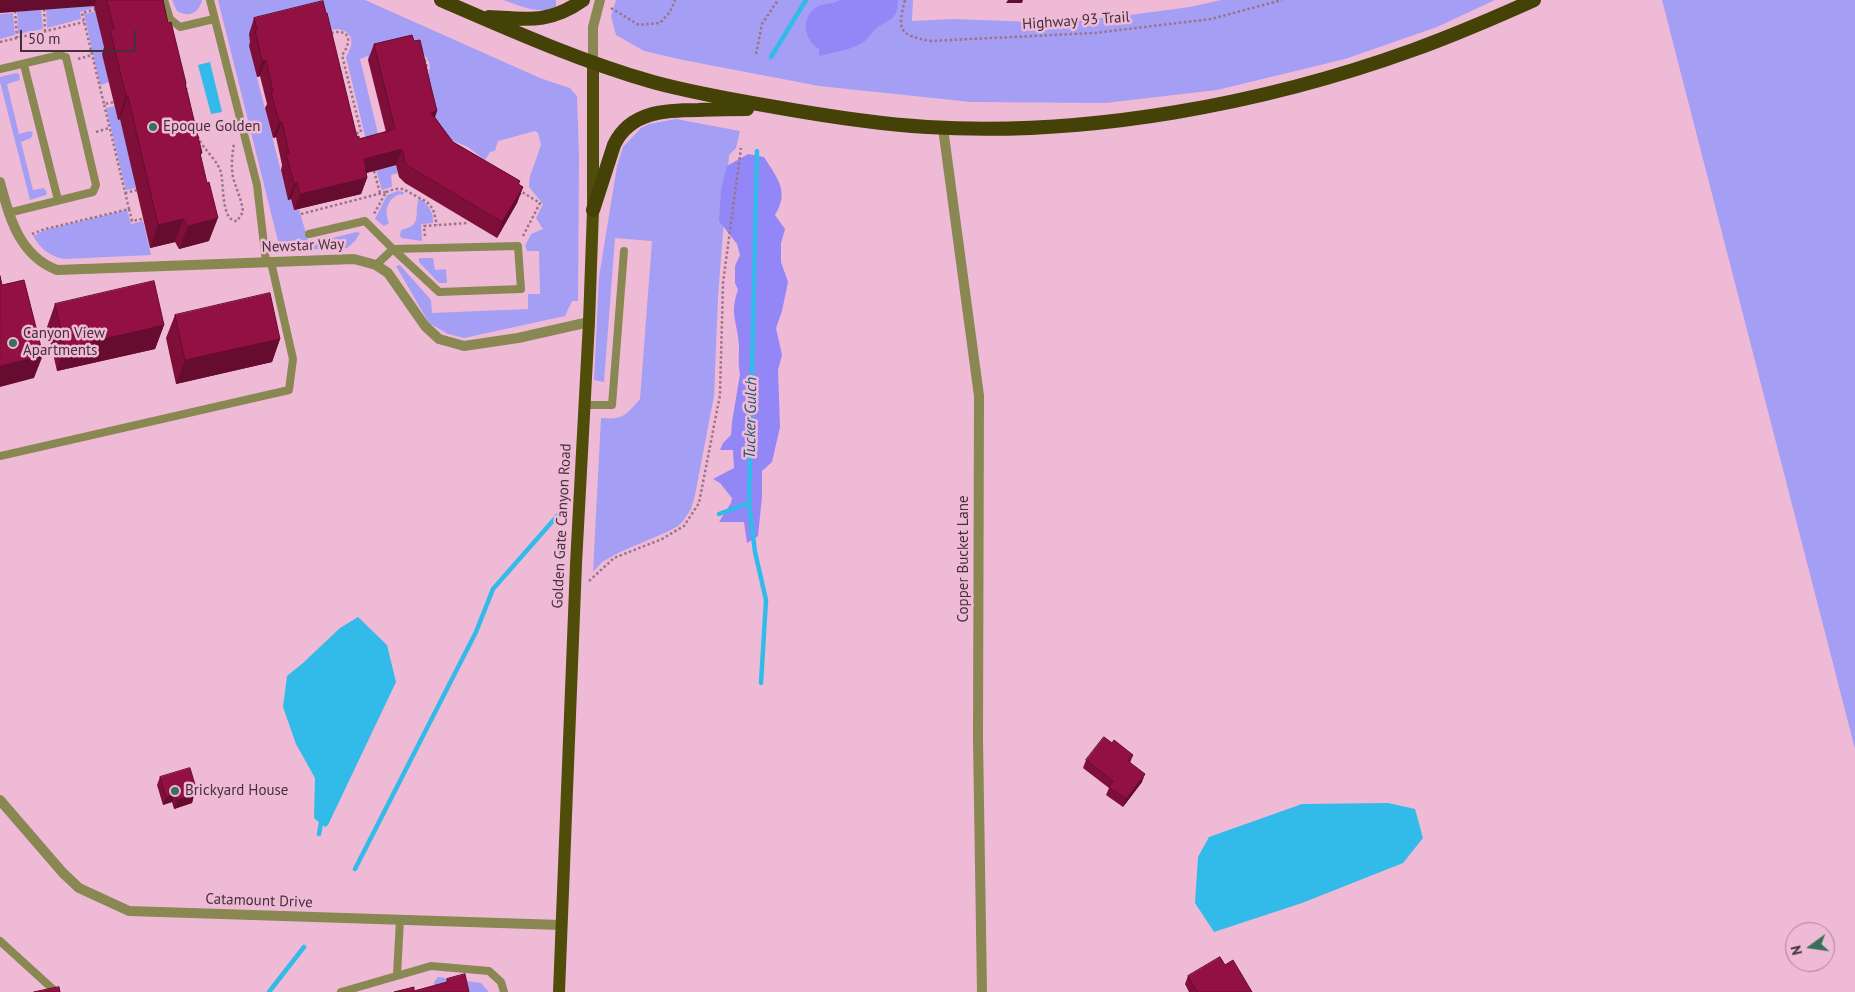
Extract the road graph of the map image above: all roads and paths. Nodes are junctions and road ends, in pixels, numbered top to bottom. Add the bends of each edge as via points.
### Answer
1 (164, 0) edge
2 (210, 0) edge
3 (441, 0) edge
4 (583, 0) edge
5 (675, 0) edge
6 (778, 0) edge
7 (905, 0) edge
8 (1282, 0) edge
9 (1534, 0) edge
10 (600, 1) edge
11 (100, 8) dead end
12 (44, 10) dead end
13 (15, 11) dead end
14 (480, 17) junction
15 (214, 19) junction
16 (84, 22) junction
17 (45, 31) junction
18 (326, 34) edge
19 (17, 38) junction
20 (0, 42) edge
21 (414, 54) edge
22 (756, 54) dead end
23 (593, 62) junction
24 (24, 65) junction
25 (0, 69) edge
26 (426, 74) edge
27 (184, 78) edge
28 (188, 95) junction
29 (182, 97) edge
30 (114, 102) dead end
31 (104, 104) junction
32 (778, 108) junction
33 (242, 128) junction
34 (943, 128) junction
35 (84, 134) junction
36 (351, 135) edge
37 (741, 148) dead end
38 (374, 171) edge
39 (0, 182) edge
40 (137, 190) dead end
41 (386, 192) junction
42 (380, 193) junction
43 (125, 194) dead end
44 (518, 197) edge
45 (58, 200) junction
46 (129, 209) dead end
47 (593, 210) junction
48 (4, 214) edge
49 (301, 214) dead end
50 (142, 219) dead end
51 (468, 223) dead end
52 (369, 224) junction
53 (437, 225) junction
54 (309, 234) dead end
55 (518, 246) junction
56 (426, 248) junction
57 (392, 249) junction
58 (624, 252) dead end
59 (268, 262) junction
60 (376, 264) junction
61 (589, 322) junction
62 (585, 405) junction
63 (0, 456) edge
64 (574, 599) junction
65 (0, 800) edge
66 (400, 920) junction
67 (561, 925) junction
68 (0, 941) edge
69 (397, 975) junction
70 (56, 992) edge
71 (341, 992) edge
72 (504, 992) edge
73 (558, 992) edge
74 (982, 992) edge

1 - 15 lane via 170,19 180,27
2 - 15 lane
3 - 14 highway
4 - 14 highway via 540,19
5 - 10 path via 670,12 660,22 639,24
6 - 22 path via 762,24
7 - 8 path, Highway 93 Trail via 900,21 903,31 913,38 931,41 1094,33 1211,18
9 - 34 highway via 1410,51 1292,88 1222,104 1077,124
10 - 23 street via 593,27
11 - 16 path via 82,13
12 - 17 path
13 - 19 path
14 - 23 highway
15 - 33 lane
16 - 17 path
16 - 31 path
17 - 19 path
18 - 36 path via 341,32 349,41 342,55 361,132
19 - 20 path
21 - 26 path via 424,58
23 - 32 highway via 653,82
23 - 47 main road, Golden Gate Canyon Road
24 - 25 lane
24 - 35 lane via 60,55 66,58
24 - 45 lane
27 - 28 path
28 - 29 path
28 - 33 path via 198,138 221,172 224,203 232,221 237,221 244,212 234,179 231,133
30 - 31 path
31 - 35 path via 109,128
32 - 34 highway via 872,123
32 - 47 highway via 669,110 648,114 630,124 617,138
33 - 59 lane via 257,184
34 - 74 street, Copper Bucket Lane via 980,396 978,739
35 - 45 lane via 96,185 93,192
37 - 64 path via 723,283 720,395 699,502 684,526 662,539 614,558
38 - 42 path
39 - 48 street, Newstar Way
40 - 43 path
41 - 42 path
41 - 52 path
41 - 53 path via 403,188 427,202 433,209
42 - 49 path
44 - 55 path via 522,192 540,203
45 - 48 lane
46 - 50 path via 132,222
47 - 61 main road, Golden Gate Canyon Road
48 - 59 street, Newstar Way via 25,247 44,265 57,270
51 - 53 path
52 - 54 lane via 365,221
52 - 57 lane
53 - 56 path via 424,226
55 - 56 lane
55 - 57 lane via 521,289 439,292
56 - 57 lane
57 - 60 lane
58 - 62 lane via 612,405
59 - 60 street, Newstar Way via 354,259
59 - 63 lane via 293,358 288,390
60 - 61 street via 388,273 425,326 439,339 464,346
61 - 62 main road, Golden Gate Canyon Road
62 - 64 main road, Golden Gate Canyon Road
64 - 67 main road, Golden Gate Canyon Road
65 - 66 street, Catamount Drive via 79,888 129,911
66 - 67 street, Catamount Drive
66 - 69 lane
67 - 73 main road, Golden Gate Canyon Road
68 - 70 lane
69 - 71 lane
69 - 72 lane via 431,966 489,971 501,982

